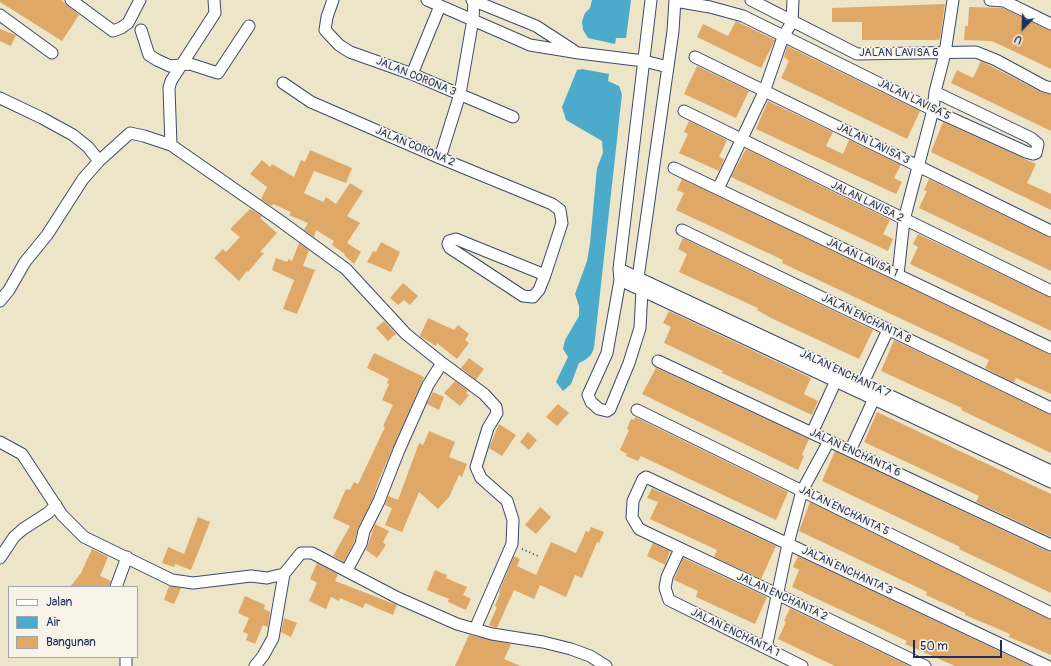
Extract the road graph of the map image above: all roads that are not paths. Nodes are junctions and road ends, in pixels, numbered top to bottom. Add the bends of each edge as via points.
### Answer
1 (71, 0) edge
2 (140, 0) edge
3 (214, 0) edge
4 (333, 0) edge
5 (427, 0) edge
6 (473, 0) edge
7 (651, 0) edge
8 (751, 0) edge
9 (793, 0) edge
10 (953, 0) edge
11 (990, 0) edge
12 (675, 1) edge
13 (440, 6) junction
14 (0, 15) edge
15 (473, 19) junction
16 (792, 22) junction
17 (1051, 24) edge
18 (250, 26) dead end
19 (141, 30) dead end
20 (783, 37) junction
21 (52, 53) dead end
22 (945, 53) junction
23 (579, 54) junction
24 (695, 57) dead end
25 (644, 62) junction
26 (182, 65) junction
27 (668, 67) junction
28 (412, 74) junction
29 (283, 83) dead end
30 (1051, 88) edge
31 (764, 92) junction
32 (935, 92) junction
33 (460, 94) junction
34 (0, 98) edge
35 (933, 110) junction
36 (684, 111) dead end
37 (513, 118) dead end
38 (741, 140) junction
39 (171, 146) junction
40 (440, 158) junction
41 (99, 161) junction
42 (918, 166) junction
43 (674, 168) dead end
44 (718, 189) junction
45 (904, 220) junction
46 (682, 230) dead end
47 (1051, 231) edge
48 (620, 274) junction
49 (545, 275) junction
50 (898, 275) junction
51 (638, 278) junction
52 (642, 290) junction
53 (1051, 291) edge
54 (0, 301) edge
55 (888, 330) junction
56 (1051, 348) edge
57 (658, 361) dead end
58 (442, 362) junction
59 (838, 377) junction
60 (863, 382) junction
61 (876, 394) junction
62 (1051, 408) edge
63 (637, 410) dead end
64 (812, 433) junction
65 (829, 441) junction
66 (0, 442) edge
67 (850, 451) junction
68 (1051, 470) edge
69 (646, 477) joint
70 (1051, 482) edge
71 (802, 491) junction
72 (56, 505) junction
73 (788, 544) junction
74 (1051, 545) edge
75 (680, 549) junction
76 (127, 557) junction
77 (0, 558) edge
78 (347, 570) junction
79 (284, 574) junction
80 (116, 586) edge
81 (777, 594) junction
82 (1051, 613) edge
83 (475, 629) junction
84 (766, 648) junction
85 (254, 666) edge
86 (606, 666) edge
87 (802, 666) edge
88 (924, 666) edge
89 (1047, 666) edge

1 - 2 street via 113,31 128,22
3 - 26 street via 215,13
4 - 28 street, JALAN CORONA 3 via 325,30 339,45 350,52
5 - 13 street
6 - 15 street
6 - 23 street via 536,26
7 - 25 street
8 - 16 street, JALAN LAVISA 6
9 - 16 street
10 - 22 street
11 - 17 street via 1004,1
12 - 20 street, JALAN LAVISA 5 via 743,16
12 - 27 street
13 - 15 street
13 - 28 street
14 - 21 street
15 - 23 street via 530,44
15 - 33 street
16 - 20 street
16 - 22 street, JALAN LAVISA 6 via 857,54
18 - 26 street via 218,73 190,64
19 - 26 street via 149,55 170,66
20 - 31 street
20 - 35 street, JALAN LAVISA 5
22 - 30 street, JALAN LAVISA 6 via 981,54
22 - 32 street
23 - 25 street
24 - 31 street, JALAN LAVISA 3
25 - 27 street
25 - 48 street
26 - 39 street via 169,88
27 - 51 street
28 - 33 street, JALAN CORONA 3
29 - 40 street, JALAN CORONA 2 via 311,102
31 - 38 street
31 - 42 street, JALAN LAVISA 3
32 - 35 street
32 - 35 street, JALAN LAVISA 5 via 1031,138 1038,144 1038,148 1033,154 1026,152
33 - 37 street, JALAN CORONA 3
33 - 40 street
34 - 41 street via 68,133 88,146
35 - 42 street
36 - 38 street, JALAN LAVISA 2
38 - 44 street
38 - 45 street, JALAN LAVISA 2
39 - 41 street via 130,133
39 - 58 street via 280,220 346,269 406,334
40 - 49 street, JALAN CORONA 2 via 552,204 560,210 562,223
41 - 54 street via 83,179
42 - 45 street
42 - 47 street, JALAN LAVISA 3
43 - 44 street, JALAN LAVISA 1
44 - 50 street, JALAN LAVISA 1
45 - 50 street
45 - 53 street, JALAN LAVISA 2
46 - 55 street, JALAN ENCHANTA 8
48 - 51 street, JALAN ENCHANTA 7
48 - 52 street, JALAN ENCHANTA 7
48 - 52 street via 607,353 588,395 599,409 610,409 629,363 640,328
49 - 49 street via 534,297 522,296 450,248 449,241 456,239
50 - 56 street, JALAN LAVISA 1
51 - 52 street
51 - 59 street, JALAN ENCHANTA 7
52 - 59 street, JALAN ENCHANTA 7
55 - 60 street
55 - 62 street, JALAN ENCHANTA 8
57 - 64 street, JALAN ENCHANTA 6
58 - 78 street via 428,385 361,544
58 - 83 street via 484,394 496,407 497,413 488,428 476,467 481,478 507,501 513,520 512,544
59 - 60 street, JALAN ENCHANTA 7
59 - 61 street, JALAN ENCHANTA 7
59 - 64 street
60 - 61 street, JALAN ENCHANTA 7
61 - 67 street
61 - 68 street, JALAN ENCHANTA 7
61 - 70 street, JALAN ENCHANTA 7
63 - 71 street, JALAN ENCHANTA 5
64 - 65 street, JALAN ENCHANTA 6
65 - 67 street, JALAN ENCHANTA 6
65 - 71 street
66 - 72 street via 22,454
67 - 74 street, JALAN ENCHANTA 6
69 - 73 street, JALAN ENCHANTA 3
69 - 75 street, JALAN ENCHANTA 2 via 633,501 632,517 639,529
71 - 73 street
71 - 82 street, JALAN ENCHANTA 5
72 - 76 street via 62,515 84,537
72 - 77 street via 14,537
73 - 81 street
73 - 89 street, JALAN ENCHANTA 3
75 - 81 street, JALAN ENCHANTA 2
75 - 84 street, JALAN ENCHANTA 1 via 664,588 669,600
76 - 79 street via 172,580 193,583 251,576 267,578
76 - 80 street
78 - 79 street via 309,552 298,555
78 - 83 street via 398,598
79 - 85 street via 273,638
81 - 84 street
81 - 88 street, JALAN ENCHANTA 2
83 - 86 street via 571,649 590,656
84 - 87 street, JALAN ENCHANTA 1

